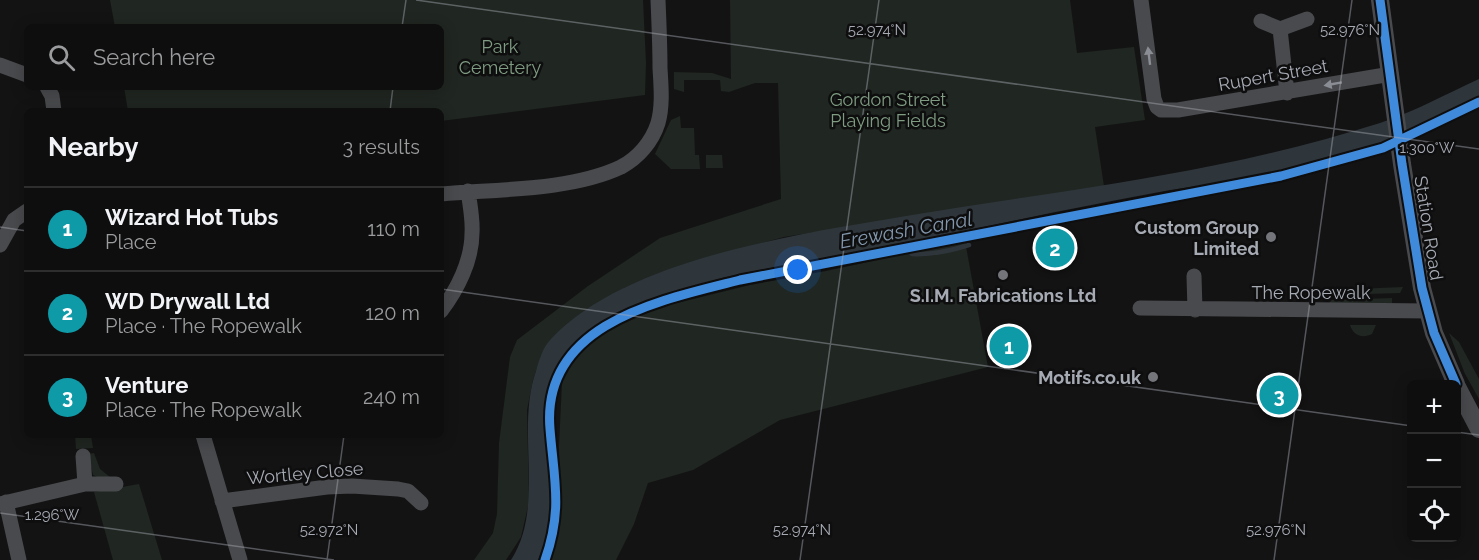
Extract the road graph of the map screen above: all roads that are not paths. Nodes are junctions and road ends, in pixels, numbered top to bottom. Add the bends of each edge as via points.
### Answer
1 (658, 0) edge
2 (1141, 0) edge
3 (1380, 0) edge
4 (1307, 19) dead end
5 (1262, 21) dead end
6 (1280, 29) junction
7 (0, 65) edge
8 (24, 74) edge
9 (1391, 74) junction
10 (49, 90) edge
11 (1287, 93) junction
12 (54, 108) edge
13 (468, 191) junction
14 (444, 194) edge
15 (24, 213) edge
16 (0, 245) edge
17 (1194, 276) dead end
18 (444, 306) edge
19 (1140, 308) dead end
20 (1195, 310) junction
21 (1428, 312) junction
22 (1454, 380) edge
23 (1461, 395) edge
24 (1479, 429) edge
25 (204, 438) edge
26 (82, 456) dead end
27 (84, 484) junction
28 (116, 484) dead end
29 (222, 501) junction
30 (3, 503) edge
31 (421, 503) dead end
32 (19, 560) edge
33 (240, 560) edge

1 - 13 street via 661,105 655,131 644,149 619,167 571,182
11 -> 2 street, Rupert Street via 1169,112 1161,110 1154,99
3 - 9 street, Station Road
4 - 6 street
5 - 6 street
6 - 11 street
7 - 8 street
9 -> 11 street, Rupert Street
9 - 21 street, Station Road
10 - 12 street
13 - 14 street
13 - 18 street via 470,253
15 - 16 street via 14,220
17 - 20 street
19 - 20 street, The Ropewalk
20 - 21 street, The Ropewalk
21 - 22 street, Station Road
23 - 24 street, Station Road
25 - 29 street
26 - 27 street
27 - 28 street
27 - 30 street
29 - 31 street, Wortley Close via 352,486 408,491
29 - 33 street
30 - 32 street

